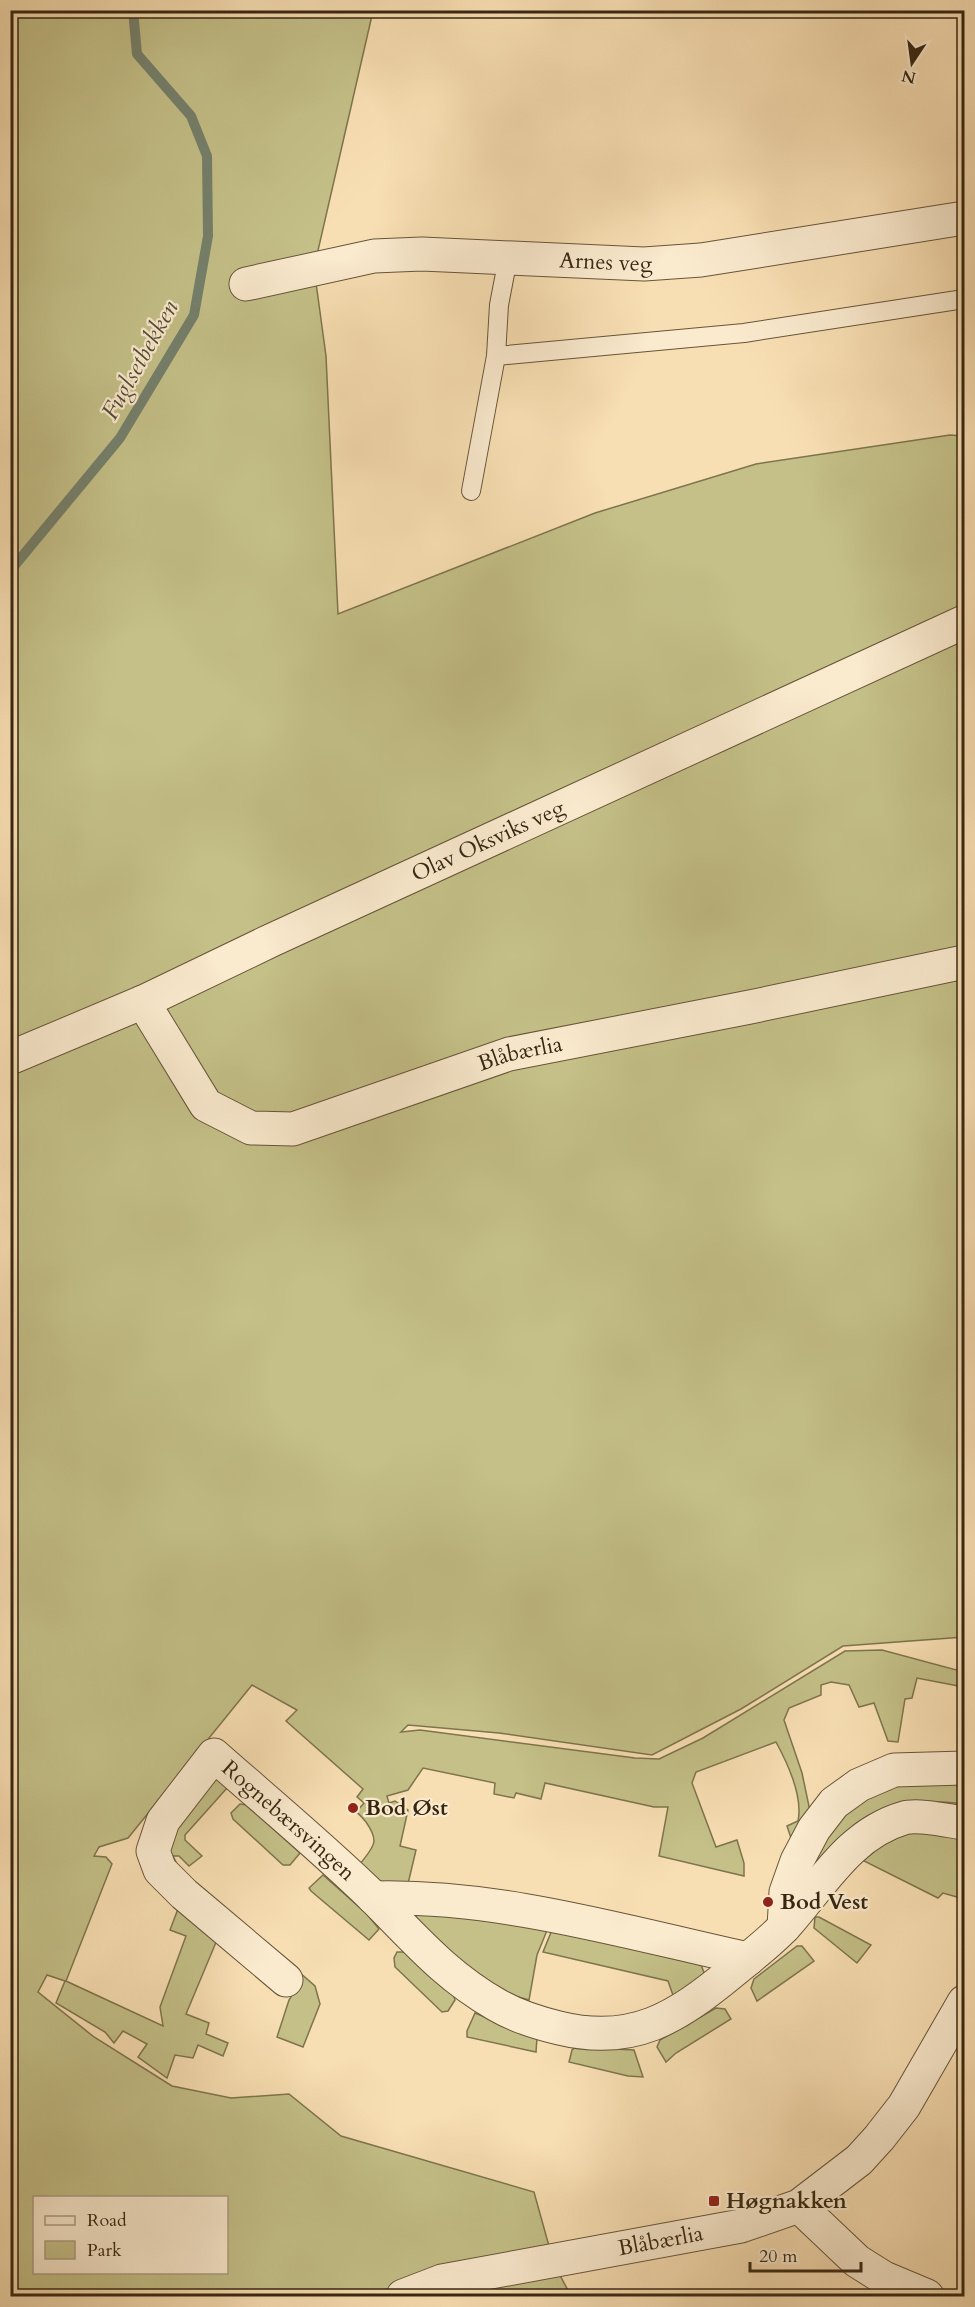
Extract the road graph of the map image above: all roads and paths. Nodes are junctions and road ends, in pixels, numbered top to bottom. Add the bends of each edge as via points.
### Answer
1 (964, 218) edge
2 (508, 258) junction
3 (246, 284) dead end
4 (964, 299) edge
5 (496, 356) junction
6 (471, 491) dead end
7 (964, 622) edge
8 (964, 962) edge
9 (143, 1002) junction
10 (10, 1058) edge
11 (964, 1768) edge
12 (964, 1823) edge
13 (374, 1898) junction
14 (784, 1927) junction
15 (748, 1959) junction
16 (286, 1980) dead end
17 (964, 2002) edge
18 (799, 2206) junction
19 (403, 2296) edge
20 (927, 2296) edge

1 - 2 street, Arnes veg via 701,260 644,264
2 - 3 street, Arnes veg via 375,256
2 - 5 lane via 499,305
4 - 5 lane via 744,333
5 - 6 lane
7 - 9 street, Olav Oksviks veg
8 - 9 street, Blåbærlia via 509,1054 293,1129 252,1128 206,1105
9 - 10 street, Olav Oksviks veg
11 - 14 street via 894,1770 859,1785 834,1803 797,1861 786,1892
12 - 14 street, Rognebærsvingen via 907,1816 862,1838
13 - 15 street, Rognebærsvingen via 424,1897 555,1916
13 - 15 street, Rognebærsvingen via 429,1956 499,2007 539,2023 585,2034 622,2034 652,2025 698,2000
13 - 16 street, Rognebærsvingen via 214,1755 164,1821 153,1851 160,1870 176,1886
14 - 15 street, Rognebærsvingen
17 - 18 street, Blåbærlia via 904,2106 879,2138 860,2160
18 - 19 street, Blåbærlia via 741,2226 442,2281
18 - 20 street via 857,2261 884,2278

